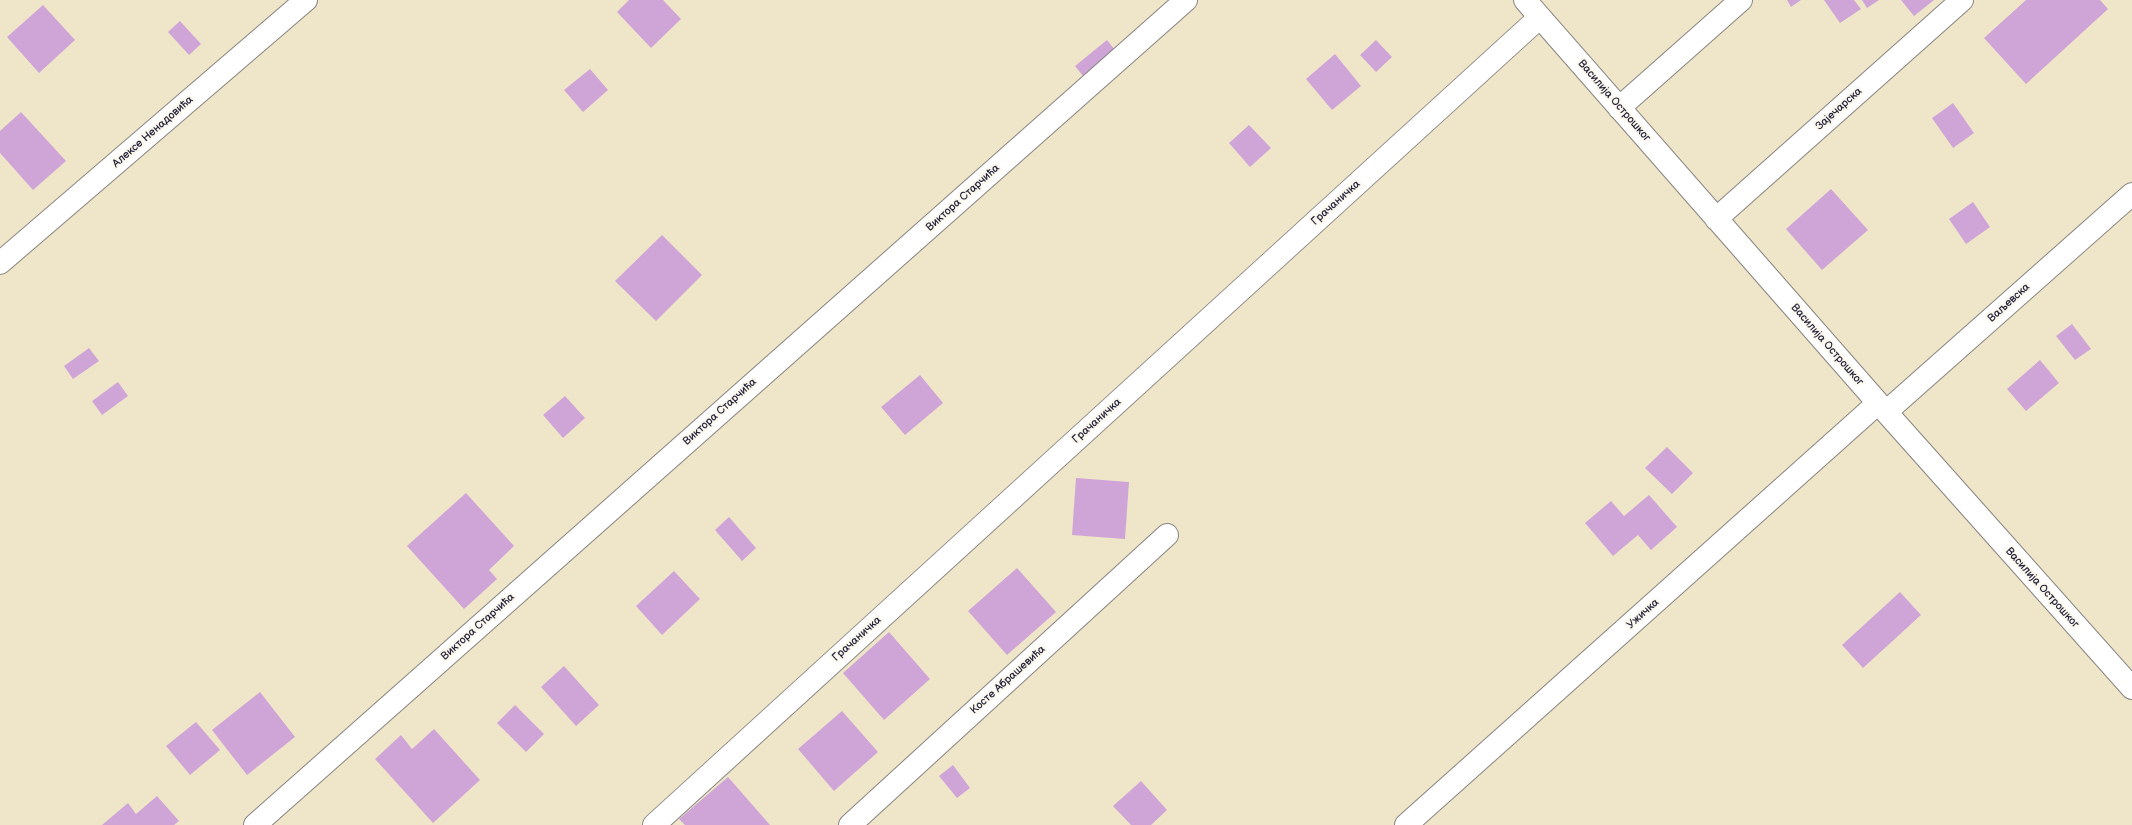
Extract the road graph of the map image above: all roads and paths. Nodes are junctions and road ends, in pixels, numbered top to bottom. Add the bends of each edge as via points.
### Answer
1 (306, 0) edge
2 (1186, 0) edge
3 (1525, 0) edge
4 (1742, 0) edge
5 (1962, 0) edge
6 (1540, 17) junction
7 (1619, 108) junction
8 (2132, 194) edge
9 (1716, 219) junction
10 (0, 263) edge
11 (1882, 407) junction
12 (1167, 535) dead end
13 (2132, 688) edge
14 (255, 825) edge
15 (654, 825) edge
16 (850, 825) edge
17 (1406, 825) edge

1 - 10 street, Алексе Ненадовића
2 - 14 street, Виктора Старчића
3 - 6 street, Василија Острошког
4 - 7 street
5 - 9 street, Зајечарска
6 - 7 street, Василија Острошког
6 - 15 street, Грачаничка
7 - 9 street, Василија Острошког
8 - 11 street, Ваљевска
9 - 11 street, Василија Острошког
11 - 13 street, Василија Острошког
11 - 17 street, Ужичка
12 - 16 street, Косте Абрашевића

